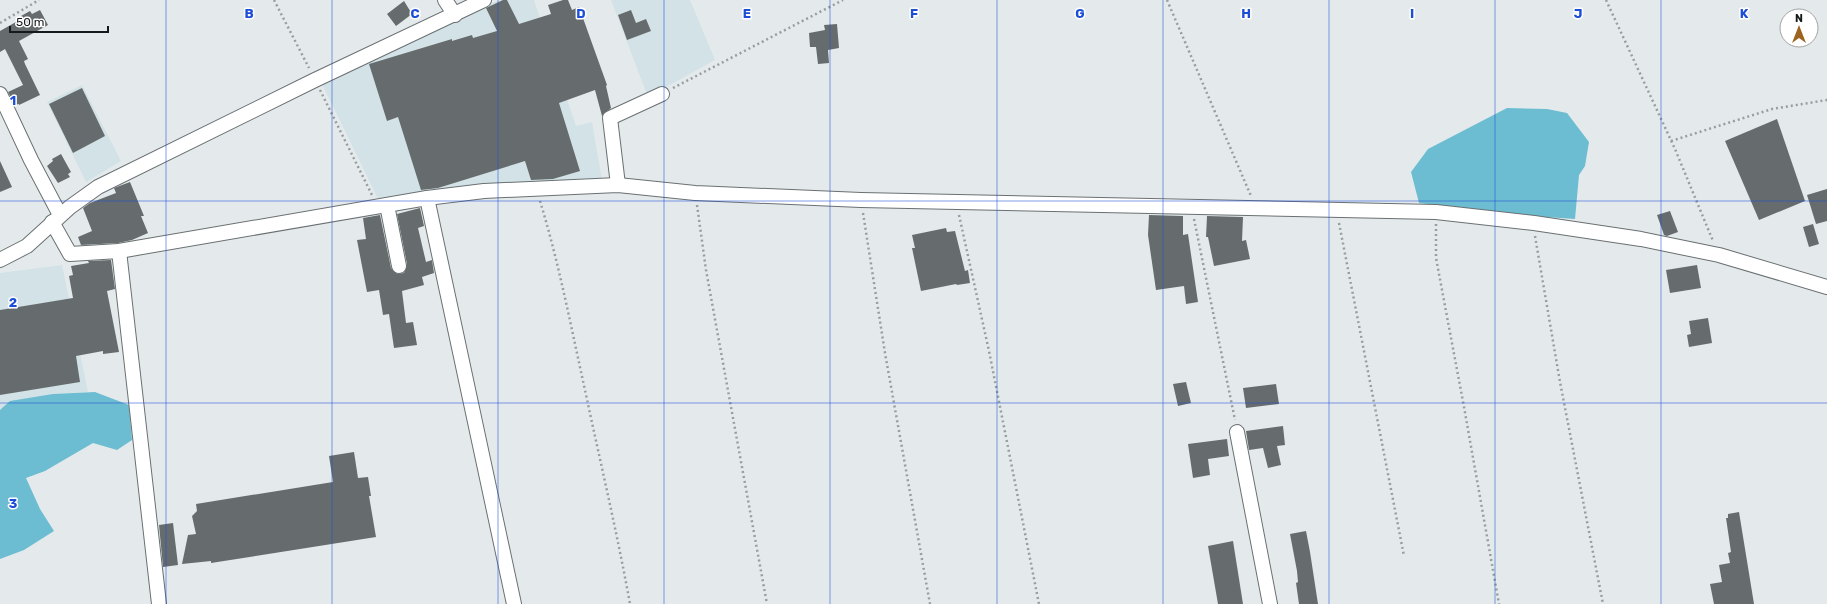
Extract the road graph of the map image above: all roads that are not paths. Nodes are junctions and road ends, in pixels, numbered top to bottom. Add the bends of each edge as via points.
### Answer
1 (445, 0) edge
2 (484, 0) edge
3 (455, 15) junction
4 (0, 94) edge
5 (662, 94) road end
6 (618, 185) junction
7 (427, 198) junction
8 (382, 206) junction
9 (56, 219) junction
10 (119, 251) junction
11 (0, 260) edge
12 (399, 266) dead end
13 (1827, 286) edge
14 (1237, 432) road end
15 (159, 604) edge
16 (514, 604) edge
17 (1270, 604) edge

1 - 3 street
2 - 3 street
3 - 9 street via 315,80 98,187
4 - 9 street
5 - 6 street via 610,118
6 - 7 street via 484,191
6 - 13 street via 695,193 861,200 1436,212 1534,223 1641,240 1719,255
7 - 8 street
7 - 16 street
8 - 10 street
8 - 12 street
9 - 10 street via 70,254
9 - 11 street via 27,246
10 - 15 street
14 - 17 street

